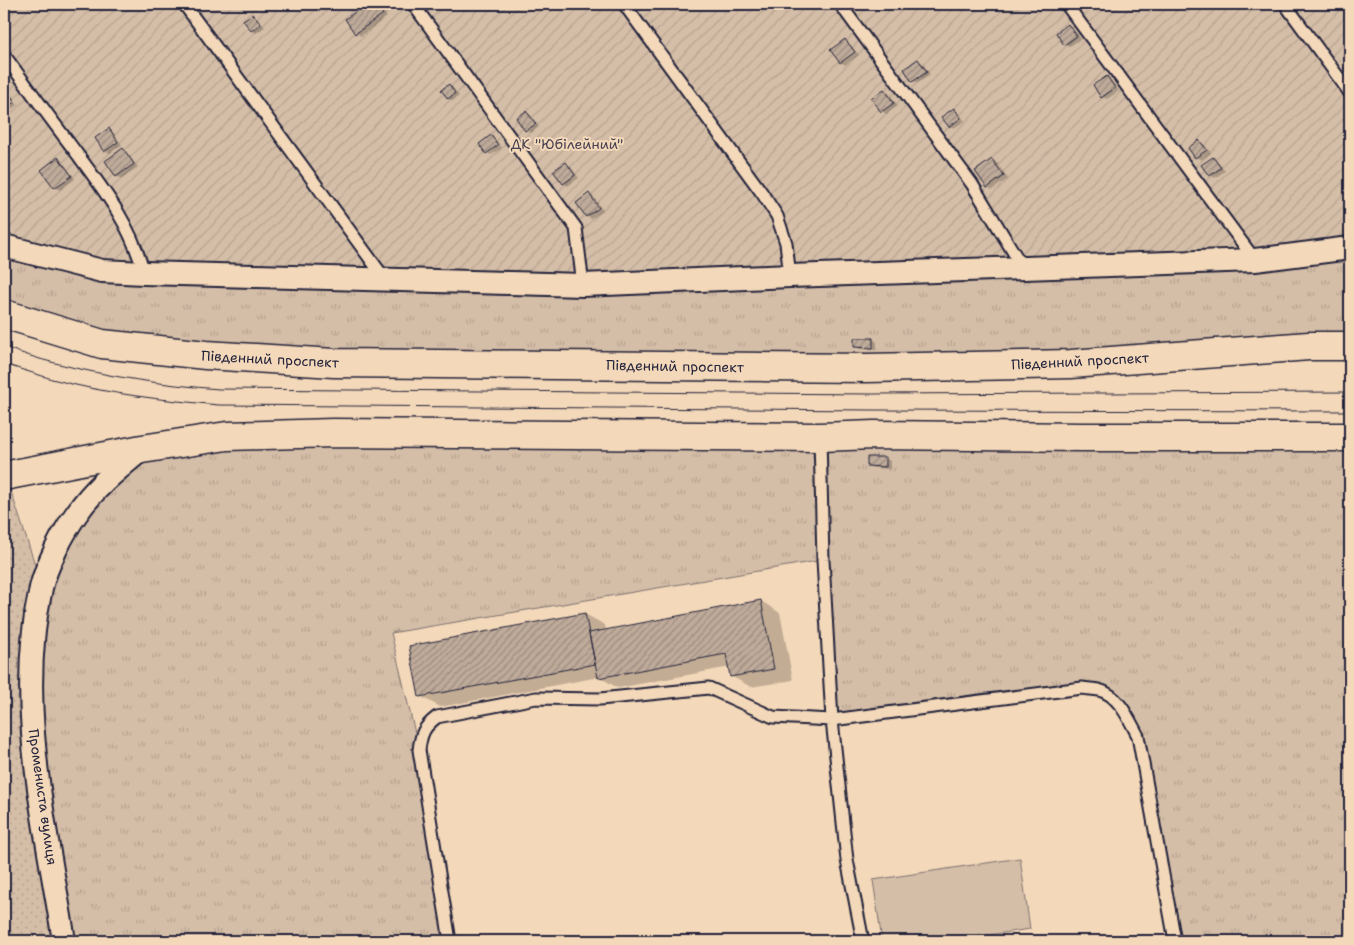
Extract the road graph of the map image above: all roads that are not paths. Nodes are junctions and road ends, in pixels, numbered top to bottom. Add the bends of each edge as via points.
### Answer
1 (184, 4) edge
2 (413, 4) edge
3 (624, 4) edge
4 (840, 4) edge
5 (1066, 4) edge
6 (1285, 4) edge
7 (4, 55) edge
8 (1350, 93) edge
9 (4, 246) edge
10 (1350, 248) edge
11 (1255, 260) junction
12 (1023, 268) junction
13 (144, 274) junction
14 (790, 276) junction
15 (385, 279) junction
16 (584, 285) junction
17 (4, 314) edge
18 (1350, 346) edge
19 (820, 437) junction
20 (1350, 437) edge
21 (142, 449) junction
22 (4, 476) edge
23 (832, 720) junction
24 (64, 941) edge
25 (450, 941) edge
26 (864, 941) edge
27 (1175, 941) edge

1 - 15 lane
2 - 16 lane via 576,228
3 - 14 lane via 777,216 786,243
4 - 12 lane via 972,184
5 - 11 lane
6 - 8 lane
7 - 13 lane via 109,197 127,226
9 - 13 street via 102,271
10 - 11 street
11 - 12 street
12 - 14 street
13 - 15 street
14 - 16 street
15 - 16 street
17 - 18 main road, Південний проспект via 102,344 334,363 896,367 1071,364 1309,346
19 - 20 main road
19 - 21 main road via 333,433 227,436
19 - 23 lane
21 - 22 main road
21 - 24 street, Промениста вулиця via 103,481 77,512 60,540 42,586 30,665 35,756
23 - 25 lane via 773,717 709,688 600,699 536,698 437,717 426,725 419,750
23 - 26 lane via 847,860
23 - 27 lane via 1082,688 1100,691 1112,698 1138,736

